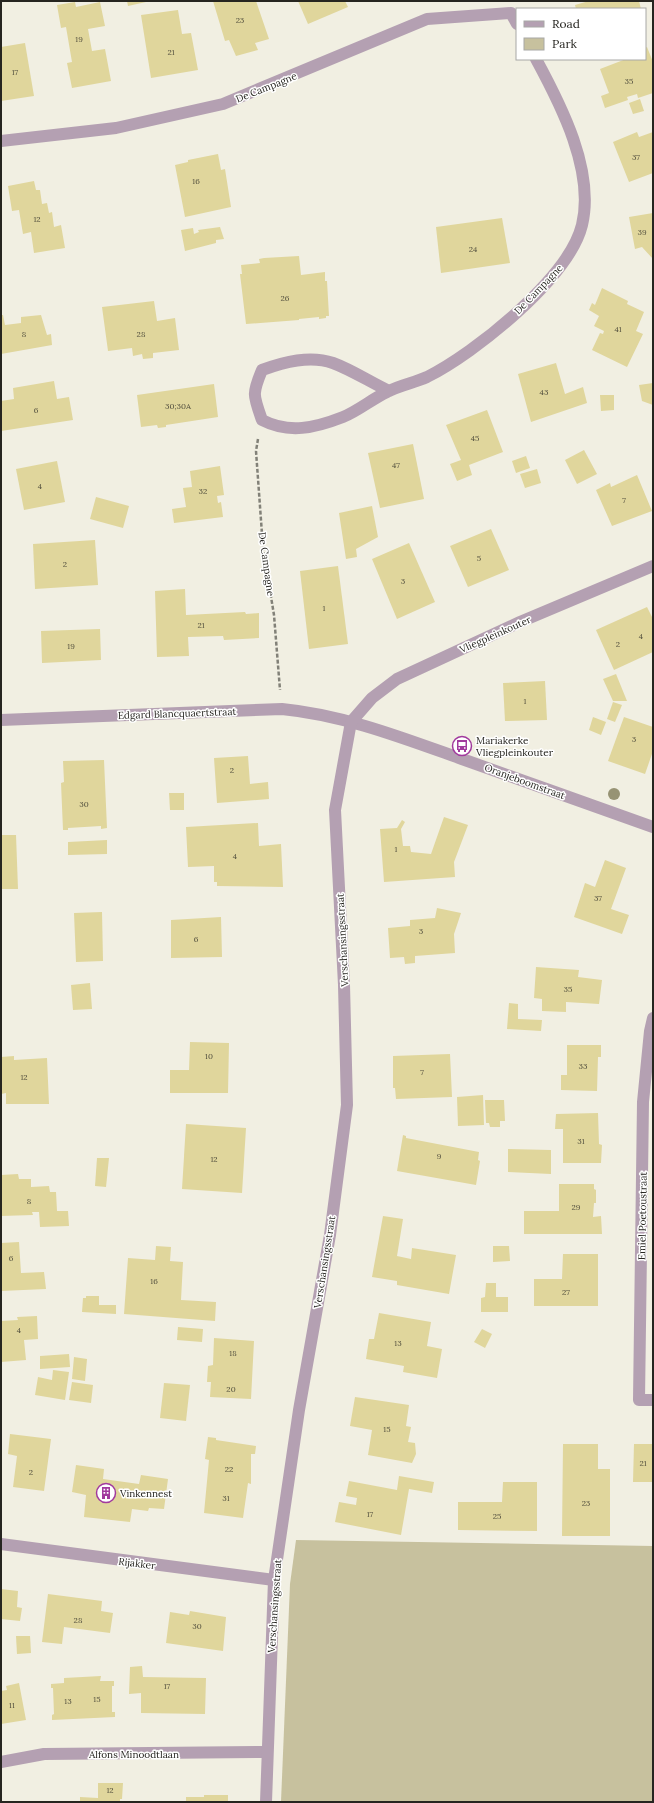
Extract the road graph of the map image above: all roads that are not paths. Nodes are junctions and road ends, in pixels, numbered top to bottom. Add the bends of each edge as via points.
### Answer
1 (516, 22) edge
2 (537, 60) edge
3 (1, 141) edge
4 (388, 391) junction
5 (653, 566) edge
6 (1, 720) edge
7 (351, 722) junction
8 (653, 827) edge
9 (653, 1018) edge
10 (653, 1400) edge
11 (1, 1544) edge
12 (274, 1580) junction
13 (267, 1752) junction
14 (1, 1762) edge
15 (266, 1802) edge

1 - 3 street, De Campagne via 511,13 427,19 223,104 116,128
2 - 4 street, De Campagne via 555,95 583,175 585,202 582,226 562,265 524,306 476,347 427,377
4 - 4 street, De Campagne via 332,363 305,360 283,363 262,370 253,398 262,420 274,427 300,430 343,417
5 - 7 street, Vliegpleinkouter via 520,622 397,679 372,698
6 - 7 street, Edgard Blancquaertstraat via 282,709 314,712
7 - 8 street, Oranjeboomstraat
7 - 12 street, Verschansingsstraat via 335,810 347,1105 330,1235 299,1410
9 - 10 street, Emiel Poetoustraat via 643,1102 639,1400
11 - 12 street, Rijakker
12 - 13 street, Verschansingsstraat
13 - 14 street, Alfons Minoodtlaan via 44,1754
13 - 15 street, Verschansingsstraat

